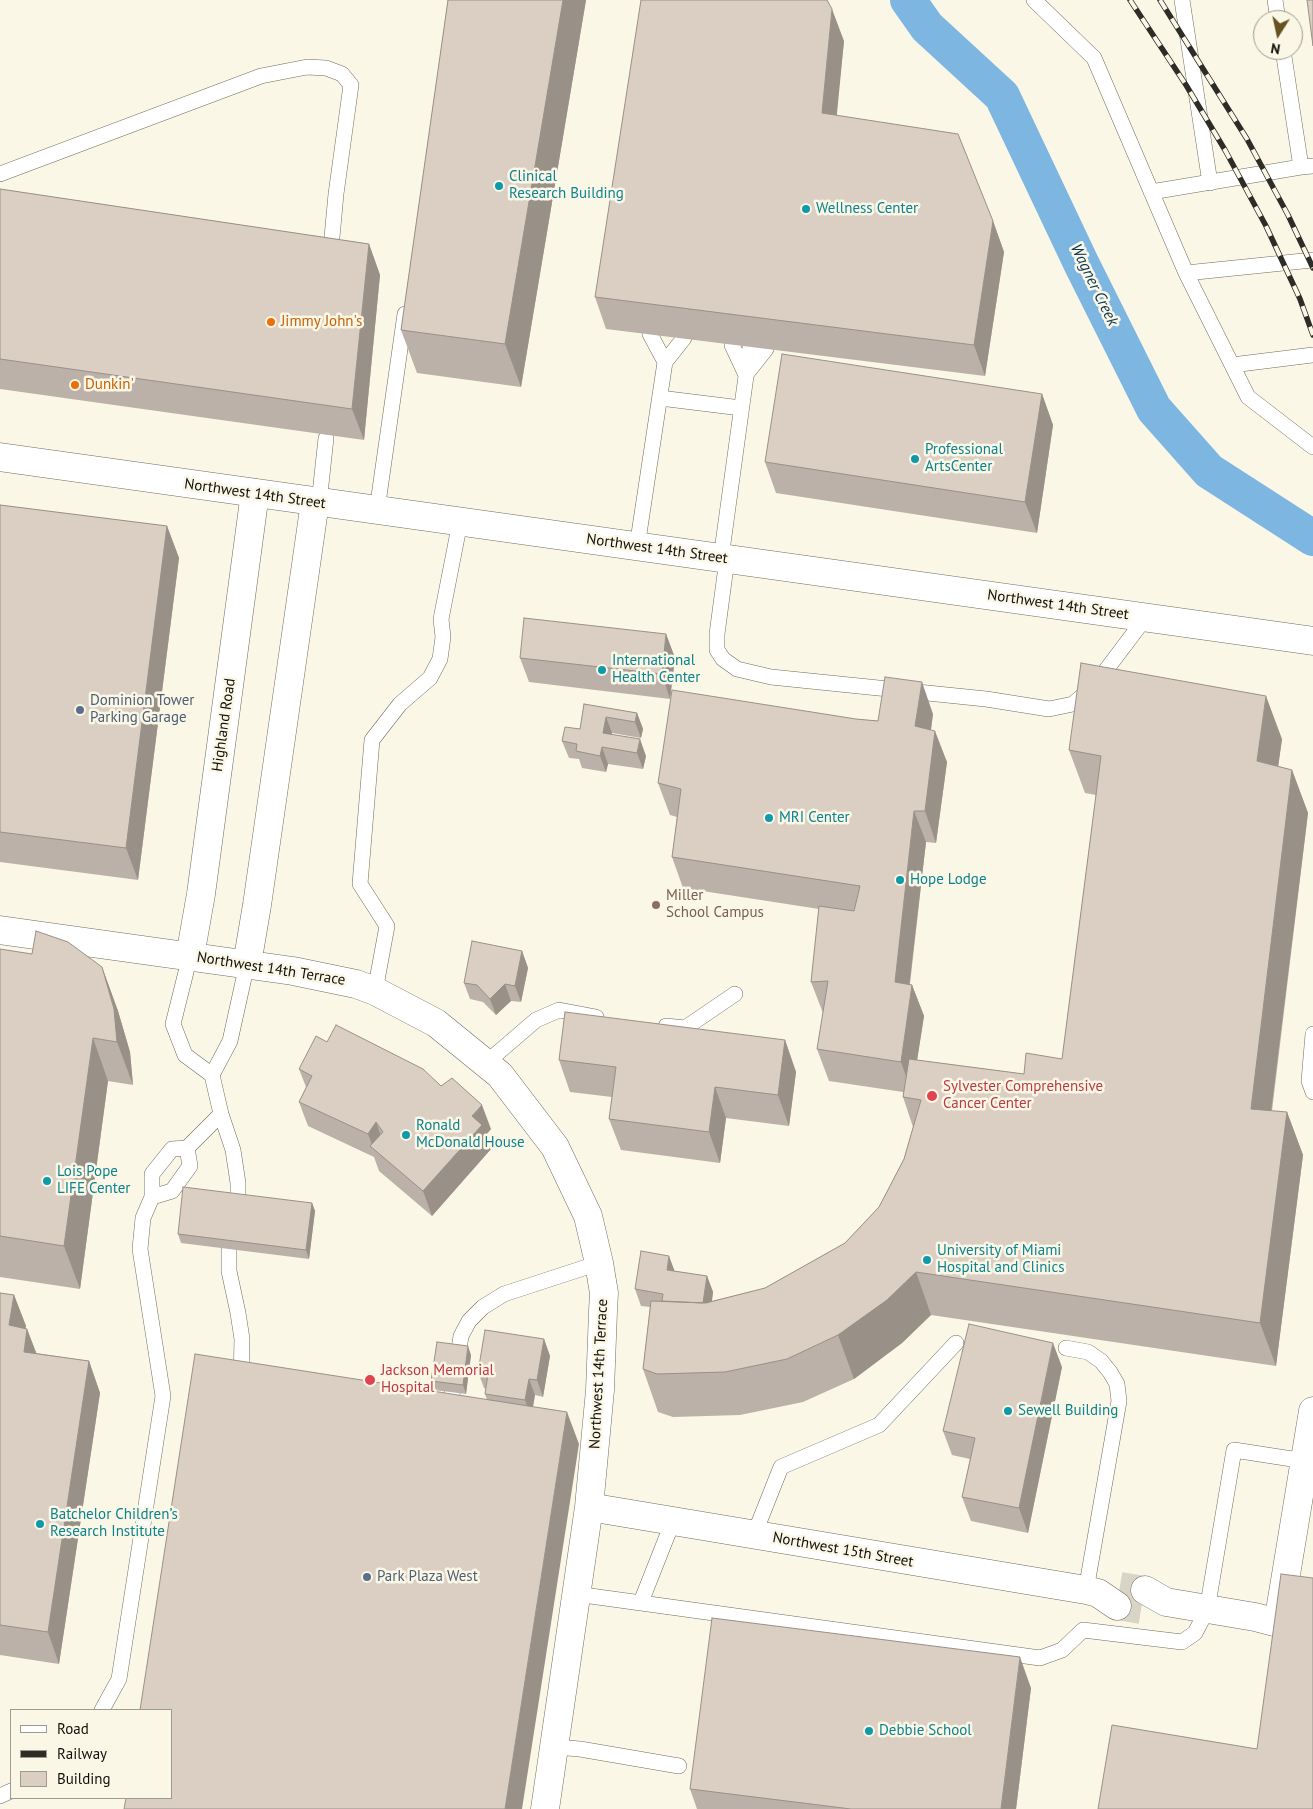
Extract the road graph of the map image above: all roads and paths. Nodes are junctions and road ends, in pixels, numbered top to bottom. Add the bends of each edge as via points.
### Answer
1 (1034, 0) edge
2 (1182, 0) edge
3 (1285, 60) edge
4 (1307, 166) edge
5 (0, 174) edge
6 (1210, 183) junction
7 (1152, 192) junction
8 (327, 244) edge
9 (1313, 260) edge
10 (1186, 273) junction
11 (408, 295) edge
12 (650, 334) edge
13 (684, 338) edge
14 (732, 344) edge
15 (750, 347) edge
16 (766, 349) edge
17 (1313, 355) edge
18 (665, 362) junction
19 (1232, 365) junction
20 (746, 375) junction
21 (660, 398) junction
22 (741, 408) junction
23 (326, 438) edge
24 (1313, 447) edge
25 (0, 457) edge
26 (255, 494) junction
27 (317, 503) junction
28 (377, 510) junction
29 (460, 522) junction
30 (638, 547) junction
31 (724, 558) junction
32 (1146, 617) junction
33 (1313, 641) edge
34 (0, 930) edge
35 (190, 956) junction
36 (247, 964) junction
37 (375, 991) junction
38 (735, 994) dead end
39 (606, 1019) edge
40 (655, 1025) edge
41 (1313, 1034) edge
42 (486, 1063) junction
43 (212, 1075) junction
44 (1313, 1092) edge
45 (221, 1114) junction
46 (187, 1148) junction
47 (152, 1197) junction
48 (599, 1263) junction
49 (956, 1343) dead end
50 (1066, 1348) dead end
51 (240, 1391) edge
52 (1313, 1410) edge
53 (447, 1423) edge
54 (1304, 1461) junction
55 (589, 1507) junction
56 (674, 1521) junction
57 (754, 1535) junction
58 (576, 1594) junction
59 (1125, 1597) junction
60 (642, 1602) junction
61 (1207, 1610) junction
62 (1276, 1633) junction
63 (1313, 1635) edge
64 (103, 1709) edge
65 (555, 1747) junction
66 (679, 1766) dead end
67 (544, 1809) edge

1 - 7 lane via 1094,58
2 - 6 lane
3 - 4 lane
4 - 6 lane
5 - 8 lane via 261,76 307,67 326,68 342,74 351,84
6 - 7 lane
7 - 10 lane
9 - 10 lane
10 - 19 lane
11 - 28 lane
12 - 18 lane
13 - 18 lane
14 - 20 lane
15 - 20 lane
16 - 20 lane
17 - 19 lane
18 - 21 lane
19 - 24 lane via 1248,397
20 - 22 lane
21 - 22 lane
21 - 30 lane
22 - 31 lane
23 - 27 lane
25 - 26 street, Northwest 14th Street
26 - 27 street, Northwest 14th Street
26 - 35 street, Highland Road
27 - 28 street, Northwest 14th Street
27 - 36 street
28 - 29 street, Northwest 14th Street
29 - 30 street, Northwest 14th Street
29 - 37 lane via 441,619 440,659 430,678 400,704 372,740 360,884 387,926
30 - 31 street, Northwest 14th Street
31 - 32 street, Northwest 14th Street
31 - 32 lane via 718,650 723,659 737,669 771,677 986,699 1050,709 1073,704 1094,686
32 - 33 street, Northwest 14th Street
34 - 35 street, Northwest 14th Terrace
35 - 36 street, Northwest 14th Terrace
35 - 43 lane via 173,1024 185,1055
36 - 37 street, Northwest 14th Terrace via 317,974
36 - 43 lane via 230,1041
37 - 42 street, Northwest 14th Terrace via 436,1023
38 - 40 lane via 685,1028
39 - 42 lane via 559,1010 536,1020
41 - 44 lane via 1309,1081
42 - 48 street, Northwest 14th Terrace via 500,1074 556,1147 588,1216
43 - 45 lane
45 - 46 lane
45 - 51 lane via 233,1150 238,1183 229,1271 242,1339
46 - 47 lane via 190,1166 172,1191
46 - 47 lane via 172,1149 152,1174
47 - 64 lane via 143,1218 140,1249 163,1396 119,1679
48 - 53 lane via 504,1294 469,1320 461,1336
48 - 55 street, Northwest 14th Terrace via 604,1293 600,1390
49 - 57 lane via 879,1426 781,1467
50 - 59 lane via 1088,1352 1101,1361 1117,1384
52 - 54 street
54 - 61 lane via 1234,1450
54 - 62 street
55 - 56 street, Northwest 15th Street
55 - 58 street, Northwest 14th Terrace
56 - 57 street, Northwest 15th Street
56 - 60 lane
57 - 59 street, Northwest 15th Street
58 - 60 lane
58 - 65 street, Northwest 14th Terrace
59 - 61 street, Northwest 15th Street
60 - 61 lane via 1040,1658 1062,1650 1083,1630 1182,1642 1195,1633
61 - 62 street, Northwest 15th Street via 1255,1617
62 - 63 street, Northwest 15th Street
65 - 66 lane
65 - 67 street, Northwest 14th Terrace

